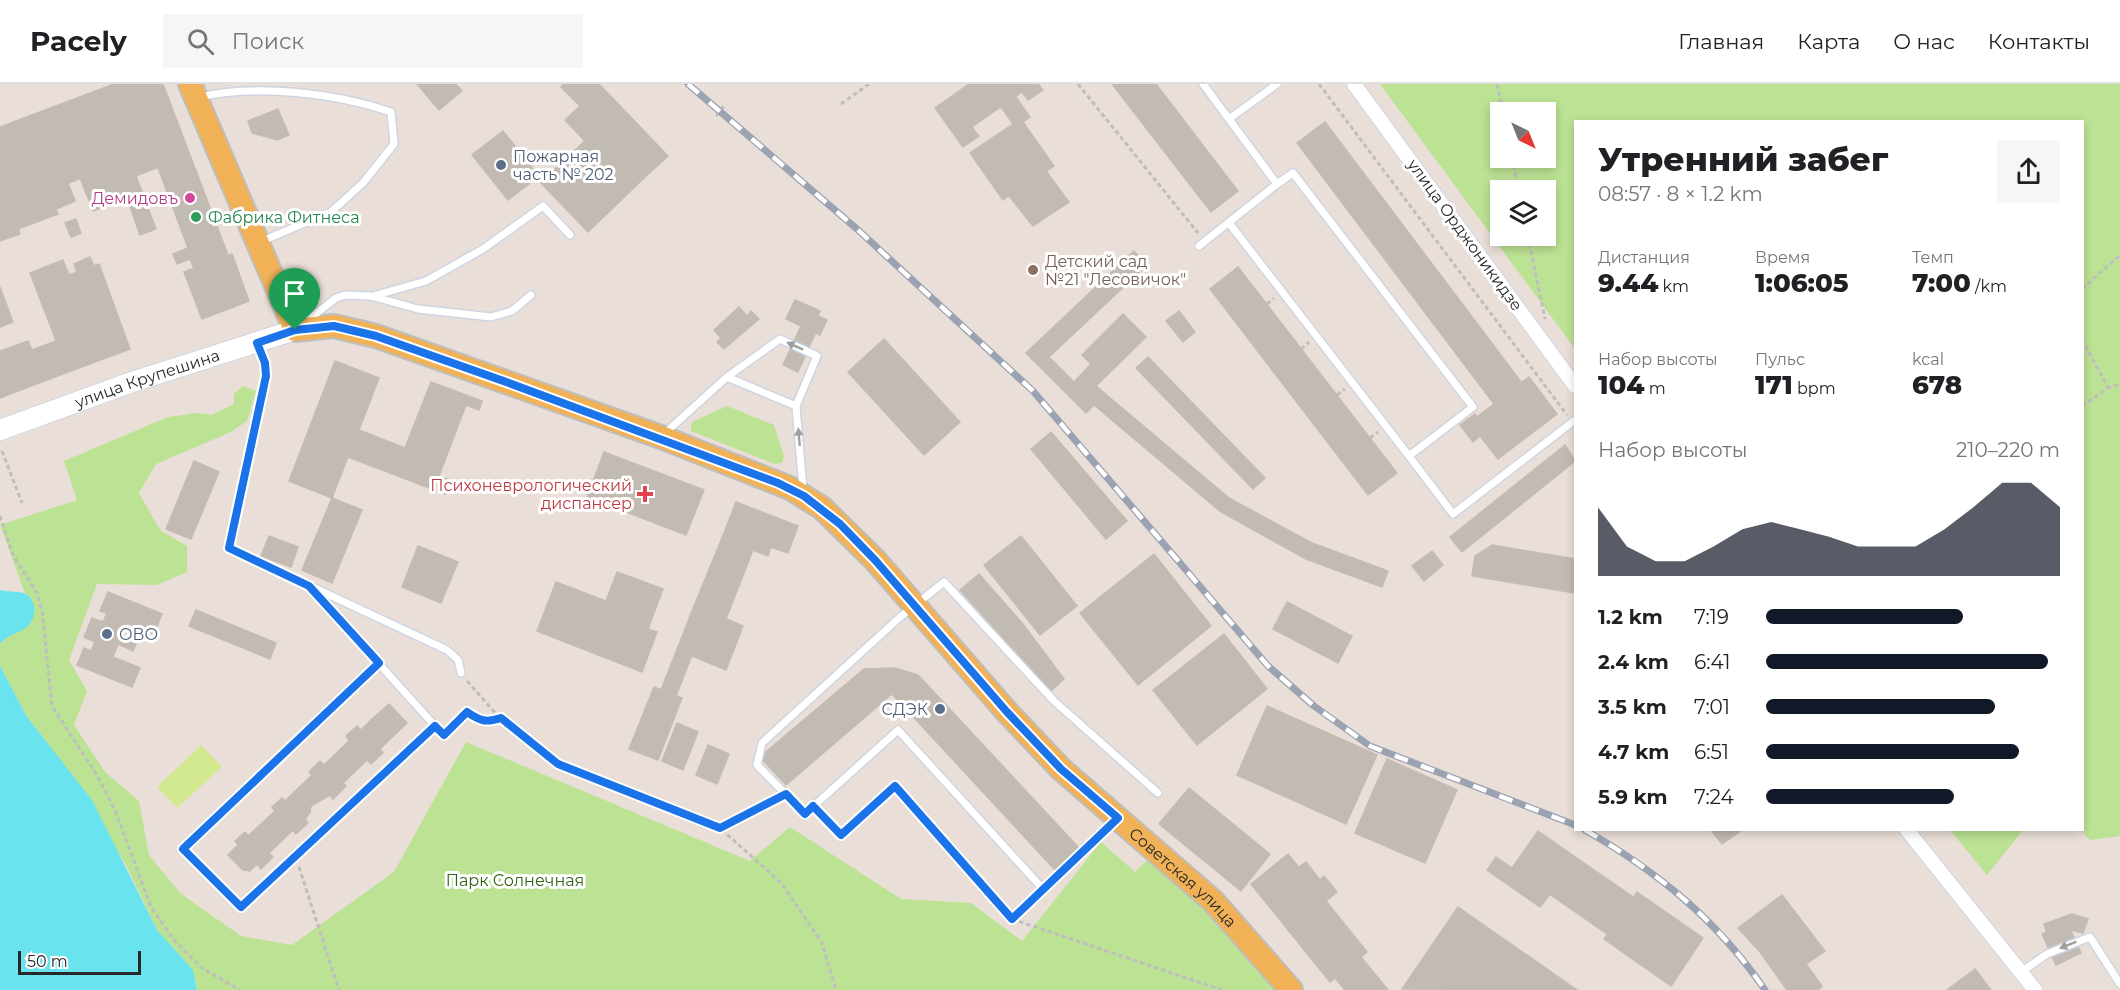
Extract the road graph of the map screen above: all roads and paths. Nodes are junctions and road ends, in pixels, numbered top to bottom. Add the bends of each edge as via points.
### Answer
1 (869, 84) edge
2 (1078, 84) edge
3 (1203, 84) edge
4 (1277, 84) edge
5 (1319, 84) edge
6 (1354, 84) edge
7 (1497, 84) edge
8 (193, 91) edge
9 (1501, 102) edge
10 (842, 104) dead end
11 (1229, 119) junction
12 (1277, 184) junction
13 (1229, 223) junction
14 (570, 235) dead end
15 (257, 243) junction
16 (1202, 244) joint
17 (1530, 246) edge
18 (2120, 255) edge
19 (2084, 287) edge
20 (531, 295) dead end
21 (371, 296) junction
22 (1546, 321) dead end
23 (295, 330) junction
24 (257, 343) junction
25 (2084, 343) edge
26 (727, 377) junction
27 (2120, 384) edge
28 (1574, 385) edge
29 (2108, 388) junction
30 (2084, 405) edge
31 (796, 406) junction
32 (1574, 421) edge
33 (0, 430) edge
34 (661, 437) junction
35 (2, 451) dead end
36 (1409, 456) junction
37 (804, 496) junction
38 (22, 503) dead end
39 (0, 516) edge
40 (309, 586) junction
41 (914, 605) junction
42 (379, 663) junction
43 (461, 673) joint
44 (501, 718) junction
45 (435, 726) junction
46 (1158, 793) dead end
47 (786, 794) junction
48 (813, 806) junction
49 (1118, 818) junction
50 (720, 828) junction
51 (1908, 831) edge
52 (295, 856) junction
53 (1043, 889) junction
54 (1012, 919) junction
55 (2021, 972) junction
56 (2120, 984) edge
57 (240, 990) edge
58 (339, 990) edge
59 (836, 990) edge
60 (1222, 990) edge
61 (1291, 990) edge
62 (2035, 990) edge

1 - 10 path
2 - 16 path
3 - 11 lane
4 - 11 lane
5 - 32 path
6 - 28 street, улица Орджоникидзе
7 - 9 path
8 - 15 main road
8 - 15 lane via 313,92 391,112 394,144 363,183 330,212
11 - 12 lane
12 - 13 lane
12 - 36 lane via 1293,173 1473,407
13 - 16 lane
13 - 36 lane
14 - 21 lane via 543,206 483,249 426,281
15 - 23 main road
17 - 22 path
18 - 19 path
20 - 21 lane via 512,311 491,317 418,309
21 - 23 lane via 336,298
23 - 24 main road, улица Крупешина
23 - 34 main road, Советская улица via 334,326 376,336
24 - 33 main road, улица Крупешина via 132,382
24 - 40 lane via 266,376 229,548
25 - 29 path
26 - 31 lane
31 -> 26 lane via 817,356 780,339
26 - 34 lane
27 - 29 path
29 - 30 path
37 -> 31 lane
32 - 36 lane via 1453,514
34 - 37 main road, Советская улица
35 - 38 path
37 - 41 main road, Советская улица via 840,524
39 - 57 path via 13,555 37,593 42,610 52,706 115,810 151,907 174,940 202,968
40 - 42 lane
40 - 43 lane via 447,650 458,660
41 - 46 lane via 944,582 1054,701
41 - 47 lane via 762,743 757,765
41 - 49 main road, Советская улица via 1053,761
42 - 45 lane
42 - 52 lane via 183,849 241,907
43 - 44 path
44 - 45 path via 479,721 467,712 444,735
44 - 50 path via 558,764
45 - 52 lane
47 - 48 lane via 805,814
47 - 50 path
48 - 53 lane via 898,730
48 - 54 path via 841,835 895,786
49 - 53 lane
49 - 61 main road, Советская улица via 1214,901
50 - 59 path via 780,883 822,943
51 - 55 street
52 - 58 path
53 - 54 path
54 - 60 path
56 -> 55 lane via 2090,937 2047,954
55 - 62 street

